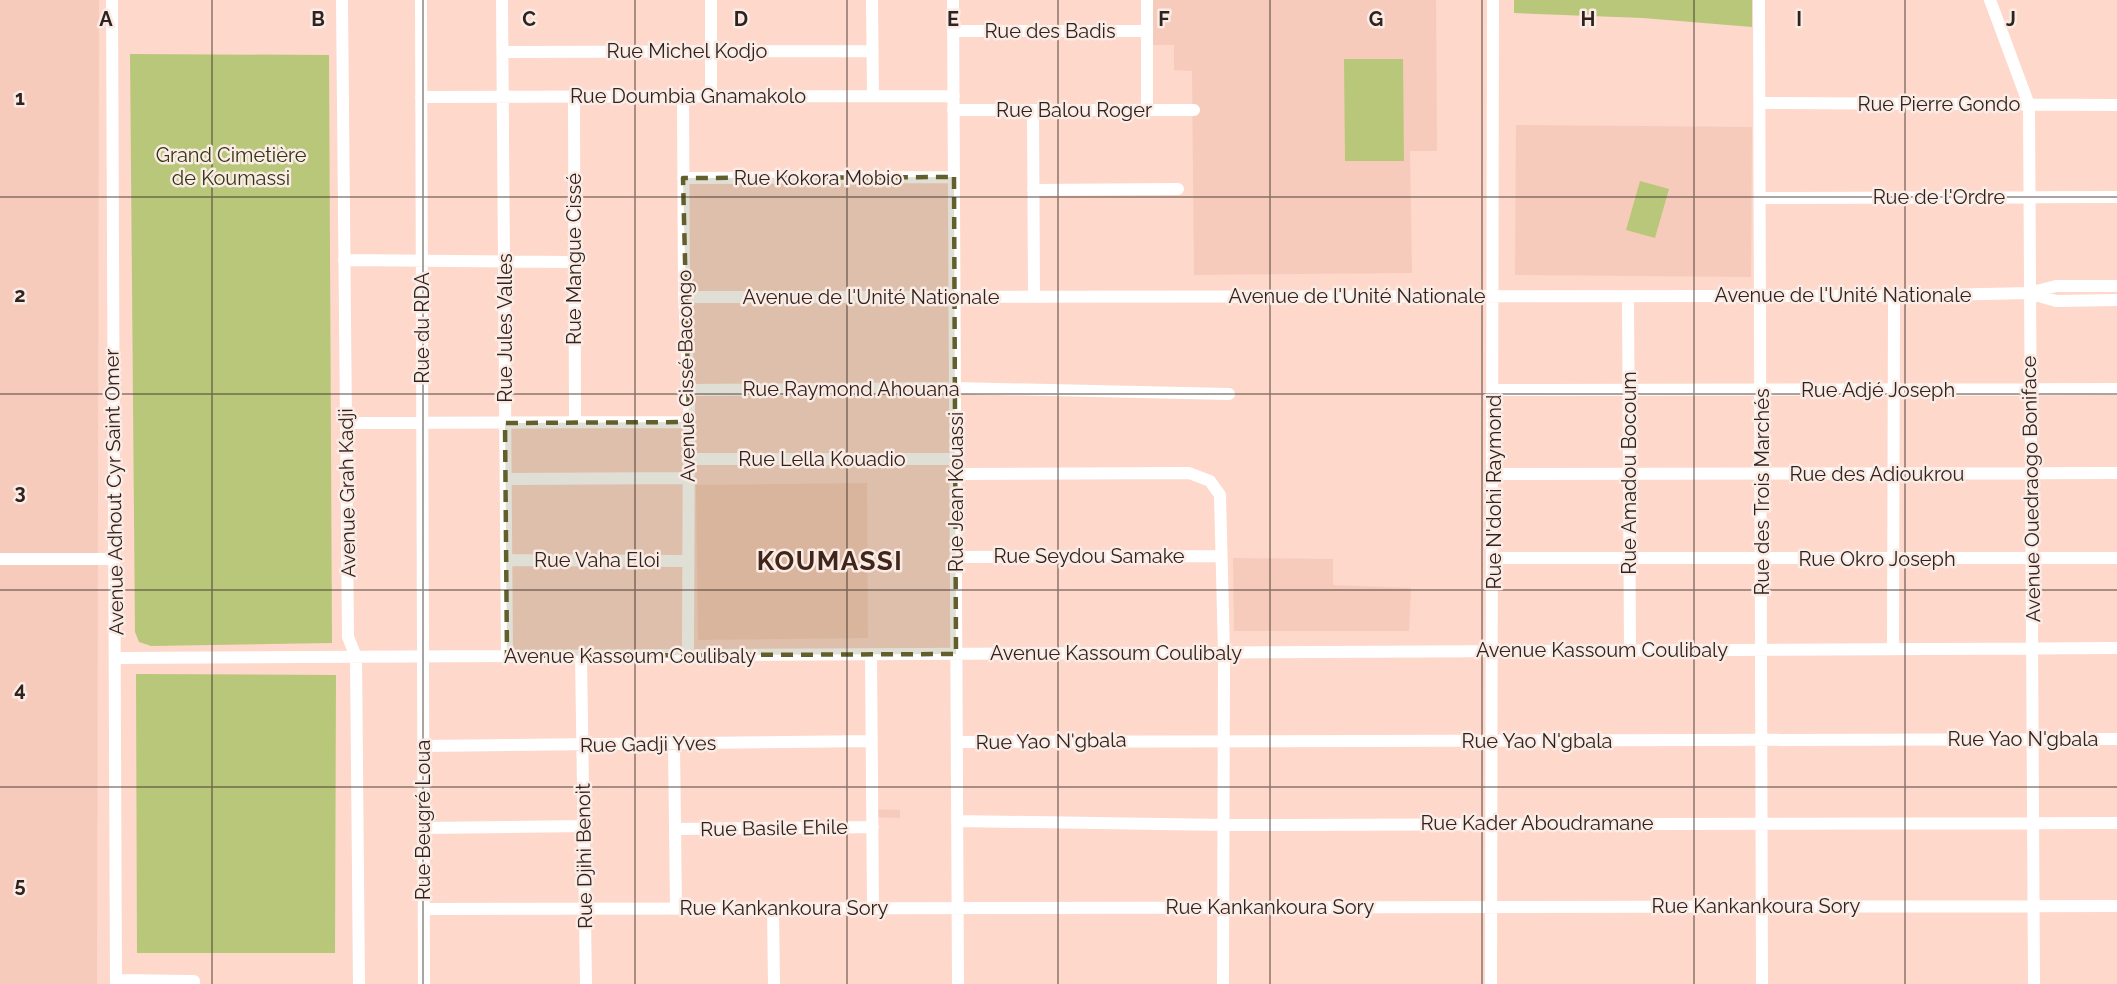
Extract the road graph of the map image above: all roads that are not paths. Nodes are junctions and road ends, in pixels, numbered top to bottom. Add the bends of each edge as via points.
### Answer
1 (112, 0) edge
2 (342, 0) edge
3 (421, 0) edge
4 (502, 0) edge
5 (711, 0) edge
6 (872, 0) edge
7 (953, 0) edge
8 (1147, 0) edge
9 (1493, 0) edge
10 (1759, 0) edge
11 (1990, 0) edge
12 (953, 31) junction
13 (1147, 31) junction
14 (711, 51) junction
15 (872, 51) junction
16 (502, 52) junction
17 (503, 96) junction
18 (573, 96) junction
19 (683, 96) junction
20 (711, 96) junction
21 (873, 96) junction
22 (954, 96) junction
23 (421, 97) junction
24 (1760, 103) junction
25 (2029, 105) junction
26 (2117, 105) edge
27 (953, 110) junction
28 (1033, 110) junction
29 (1147, 110) junction
30 (1194, 110) dead end
31 (954, 177) junction
32 (683, 178) junction
33 (1033, 189) junction
34 (1179, 189) dead end
35 (2029, 197) junction
36 (2117, 197) edge
37 (1761, 198) junction
38 (344, 260) junction
39 (422, 260) junction
40 (504, 261) junction
41 (574, 262) junction
42 (2117, 286) edge
43 (2029, 293) junction
44 (1494, 296) junction
45 (1628, 296) junction
46 (1762, 296) junction
47 (1894, 296) junction
48 (684, 297) junction
49 (955, 297) junction
50 (1034, 297) junction
51 (2117, 300) edge
52 (955, 388) junction
53 (2030, 389) junction
54 (2117, 389) edge
55 (689, 390) junction
56 (1494, 390) junction
57 (1629, 390) junction
58 (1762, 390) junction
59 (1894, 390) junction
60 (1229, 393) dead end
61 (575, 422) junction
62 (689, 422) junction
63 (346, 423) junction
64 (422, 423) junction
65 (505, 423) junction
66 (689, 459) junction
67 (955, 459) junction
68 (2030, 473) junction
69 (2117, 473) edge
70 (956, 474) junction
71 (1494, 474) junction
72 (1629, 474) junction
73 (1762, 474) junction
74 (1893, 474) junction
75 (688, 478) junction
76 (506, 479) junction
77 (1221, 556) junction
78 (956, 557) junction
79 (1493, 558) junction
80 (1893, 558) junction
81 (2032, 558) junction
82 (2117, 558) edge
83 (0, 559) edge
84 (113, 559) junction
85 (1630, 559) junction
86 (1762, 559) junction
87 (506, 560) junction
88 (688, 561) junction
89 (2117, 648) edge
90 (1893, 649) junction
91 (2033, 649) junction
92 (1630, 650) junction
93 (1762, 650) junction
94 (1494, 651) junction
95 (1224, 653) junction
96 (871, 654) junction
97 (957, 654) junction
98 (688, 655) junction
99 (507, 656) junction
100 (581, 656) junction
101 (356, 657) junction
102 (423, 657) junction
103 (116, 658) junction
104 (2033, 739) junction
105 (2117, 739) edge
106 (1225, 740) junction
107 (1763, 740) junction
108 (872, 741) junction
109 (1493, 741) junction
110 (958, 742) junction
111 (582, 744) junction
112 (674, 744) junction
113 (423, 746) junction
114 (958, 821) junction
115 (1493, 823) junction
116 (1761, 823) junction
117 (2117, 823) edge
118 (2034, 824) junction
119 (1226, 825) junction
120 (584, 826) junction
121 (873, 827) junction
122 (423, 828) junction
123 (675, 829) junction
124 (1493, 906) junction
125 (1762, 906) junction
126 (2117, 906) edge
127 (1224, 907) junction
128 (2034, 907) junction
129 (676, 908) junction
130 (773, 908) junction
131 (873, 908) junction
132 (958, 908) junction
133 (424, 909) junction
134 (585, 909) junction
135 (116, 982) edge
136 (161, 982) edge
137 (194, 984) edge
138 (359, 984) edge
139 (424, 984) edge
140 (586, 984) edge
141 (774, 984) edge
142 (958, 984) edge
143 (1224, 984) edge
144 (1491, 984) edge
145 (1762, 984) edge
146 (2034, 984) edge

1 - 84 street, Avenue Adhout Cyr Saint Omer
2 - 38 street, Avenue Grah Kadji
3 - 23 street, Rue du RDA
4 - 16 street, Rue Jules Valles
5 - 14 street
6 - 15 street
7 - 12 street, Rue Jean Kouassi
8 - 13 street
9 - 44 street, Rue N'dohi Raymond
10 - 24 street, Rue des Trois Marchés
11 - 25 street, Avenue Ouedraogo Boniface
12 - 13 street, Rue des Badis
12 - 22 street, Rue Jean Kouassi
13 - 29 street
14 - 15 street, Rue Michel Kodjo
14 - 16 street, Rue Michel Kodjo
14 - 20 street
15 - 21 street
16 - 17 street, Rue Jules Valles
17 - 18 street, Rue Doumbia Gnamakolo
17 - 23 street, Rue Doumbia Gnamakolo
17 - 40 street, Rue Jules Valles
18 - 19 street, Rue Doumbia Gnamakolo
18 - 41 street, Rue Mangue Cissé
19 - 20 street, Rue Doumbia Gnamakolo
19 - 32 street, Avenue Cissé Bacongo
20 - 21 street, Rue Doumbia Gnamakolo
21 - 22 street, Rue Doumbia Gnamakolo
22 - 27 street, Rue Jean Kouassi
23 - 39 street, Rue du RDA
24 - 25 street, Rue Pierre Gondo
24 - 37 street, Rue des Trois Marchés
25 - 26 street, Rue Pierre Gondo
25 - 35 street, Avenue Ouedraogo Boniface
27 - 28 street, Rue Balou Roger
27 - 31 street, Rue Jean Kouassi
28 - 29 street, Rue Balou Roger
28 - 33 street
29 - 30 street, Rue Balou Roger
31 - 32 street, Rue Kokora Mobio
31 - 49 street, Rue Jean Kouassi
32 - 48 street, Avenue Cissé Bacongo
33 - 34 street
33 - 50 street
35 - 36 street, Rue de l'Ordre
35 - 37 street, Rue de l'Ordre
35 - 43 street, Avenue Ouedraogo Boniface
37 - 46 street, Rue des Trois Marchés
38 - 39 street
38 - 63 street, Avenue Grah Kadji
39 - 40 street
39 - 64 street, Rue du RDA
40 - 41 street
40 - 65 street, Rue Jules Valles
41 - 61 street, Rue Mangue Cissé
42 - 43 street, Avenue de l'Unité Nationale via 2055,286
43 - 47 street, Avenue de l'Unité Nationale
43 - 51 street, Avenue de l'Unité Nationale via 2056,301
43 - 53 street, Avenue Ouedraogo Boniface
44 - 45 street, Avenue de l'Unité Nationale
44 - 50 street, Avenue de l'Unité Nationale
44 - 56 street, Rue N'dohi Raymond
45 - 46 street, Avenue de l'Unité Nationale
45 - 57 street, Rue Amadou Bocoum
46 - 47 street, Avenue de l'Unité Nationale
46 - 58 street, Rue des Trois Marchés
47 - 59 street
48 - 49 street, Avenue de l'Unité Nationale
48 - 55 street, Avenue Cissé Bacongo
49 - 50 street, Avenue de l'Unité Nationale
49 - 52 street, Rue Jean Kouassi
52 - 55 street, Rue Raymond Ahouana
52 - 60 street, Rue Raymond Ahouana
52 - 67 street, Rue Jean Kouassi
53 - 54 street, Rue Adjé Joseph
53 - 59 street, Rue Adjé Joseph
53 - 68 street, Avenue Ouedraogo Boniface
55 - 62 street, Avenue Cissé Bacongo
56 - 57 street, Rue Adjé Joseph
56 - 71 street, Rue N'dohi Raymond
57 - 58 street, Rue Adjé Joseph
57 - 72 street, Rue Amadou Bocoum
58 - 59 street, Rue Adjé Joseph
58 - 73 street, Rue des Trois Marchés
59 - 74 street
61 - 62 street
61 - 65 street
62 - 66 street, Avenue Cissé Bacongo
63 - 64 street
63 - 101 street, Avenue Grah Kadji via 348,637
64 - 65 street
64 - 102 street, Rue du RDA
65 - 76 street, Rue Jules Valles
66 - 67 street, Rue Lella Kouadio
66 - 75 street, Avenue Cissé Bacongo
67 - 70 street, Rue Jean Kouassi
68 - 69 street, Rue des Adioukrou
68 - 74 street, Rue des Adioukrou
68 - 81 street, Avenue Ouedraogo Boniface
70 - 77 street via 1189,473 1210,481 1220,495
70 - 78 street, Rue Jean Kouassi
71 - 72 street, Rue des Adioukrou
71 - 79 street, Rue N'dohi Raymond
72 - 73 street, Rue des Adioukrou
72 - 85 street, Rue Amadou Bocoum
73 - 74 street, Rue des Adioukrou
73 - 86 street, Rue des Trois Marchés
74 - 80 street
75 - 76 street
75 - 88 street, Avenue Cissé Bacongo
76 - 87 street, Rue Jules Valles
77 - 78 street, Rue Seydou Samake
77 - 95 street
78 - 97 street, Rue Jean Kouassi
79 - 85 street, Rue Okro Joseph
79 - 94 street, Rue N'dohi Raymond
80 - 81 street, Rue Okro Joseph
80 - 86 street, Rue Okro Joseph
80 - 90 street
81 - 82 street, Rue Okro Joseph
81 - 91 street, Avenue Ouedraogo Boniface
83 - 84 street
84 - 103 street, Avenue Adhout Cyr Saint Omer
85 - 86 street, Rue Okro Joseph
85 - 92 street, Rue Amadou Bocoum
86 - 93 street, Rue des Trois Marchés
87 - 88 street, Rue Vaha Eloi
87 - 99 street, Rue Jules Valles
88 - 98 street, Avenue Cissé Bacongo
89 - 91 street, Avenue Kassoum Coulibaly
90 - 91 street, Avenue Kassoum Coulibaly
90 - 93 street, Avenue Kassoum Coulibaly
91 - 104 street, Avenue Ouedraogo Boniface
92 - 93 street, Avenue Kassoum Coulibaly
92 - 94 street, Avenue Kassoum Coulibaly
93 - 107 street, Rue des Trois Marchés
94 - 95 street, Avenue Kassoum Coulibaly
94 - 109 street, Rue N'dohi Raymond
95 - 97 street, Avenue Kassoum Coulibaly
95 - 106 street
96 - 97 street, Avenue Kassoum Coulibaly
96 - 98 street, Avenue Kassoum Coulibaly
96 - 108 street
97 - 110 street, Rue Jean Kouassi
98 - 100 street, Avenue Kassoum Coulibaly
99 - 100 street, Avenue Kassoum Coulibaly
99 - 102 street, Avenue Kassoum Coulibaly
100 - 111 street, Rue Djihi Benoit
101 - 102 street, Avenue Kassoum Coulibaly
101 - 103 street, Avenue Kassoum Coulibaly
101 - 138 street, Avenue Grah Kadji
102 - 113 street, Rue Beugré Loua
103 - 135 street, Avenue Adhout Cyr Saint Omer
104 - 105 street, Rue Yao N'gbala
104 - 107 street, Rue Yao N'gbala
104 - 118 street, Avenue Ouedraogo Boniface
106 - 109 street, Rue Yao N'gbala
106 - 110 street, Rue Yao N'gbala
106 - 119 street
107 - 109 street, Rue Yao N'gbala
107 - 116 street, Rue des Trois Marchés
108 - 112 street, Rue Gadji Yves
108 - 121 street
109 - 115 street, Rue N'dohi Raymond
110 - 114 street, Rue Jean Kouassi
111 - 112 street, Rue Gadji Yves
111 - 113 street, Rue Gadji Yves
111 - 120 street, Rue Djihi Benoit
112 - 123 street
113 - 122 street, Rue Beugré Loua
114 - 119 street, Rue Kader Aboudramane
114 - 132 street, Rue Jean Kouassi
115 - 116 street, Rue Kader Aboudramane
115 - 119 street, Rue Kader Aboudramane
115 - 124 street, Rue N'dohi Raymond
116 - 118 street, Rue Kader Aboudramane
116 - 125 street, Rue des Trois Marchés
117 - 118 street, Rue Kader Aboudramane
118 - 128 street, Avenue Ouedraogo Boniface
119 - 127 street
120 - 122 street
120 - 134 street, Rue Djihi Benoit
121 - 123 street, Rue Basile Ehile
121 - 131 street
122 - 133 street, Rue Beugré Loua
123 - 129 street
124 - 125 street, Rue Kankankoura Sory
124 - 127 street, Rue Kankankoura Sory
124 - 144 street, Rue N'dohi Raymond
125 - 128 street, Rue Kankankoura Sory
125 - 145 street, Rue des Trois Marchés
126 - 128 street, Rue Kankankoura Sory
127 - 132 street, Rue Kankankoura Sory
127 - 143 street
128 - 146 street, Avenue Ouedraogo Boniface
129 - 130 street, Rue Kankankoura Sory
129 - 134 street, Rue Kankankoura Sory
130 - 131 street, Rue Kankankoura Sory
130 - 141 street
131 - 132 street, Rue Kankankoura Sory
132 - 142 street, Rue Jean Kouassi
133 - 134 street, Rue Kankankoura Sory
133 - 139 street, Rue Beugré Loua
134 - 140 street, Rue Djihi Benoit
135 - 136 street
136 - 137 street

